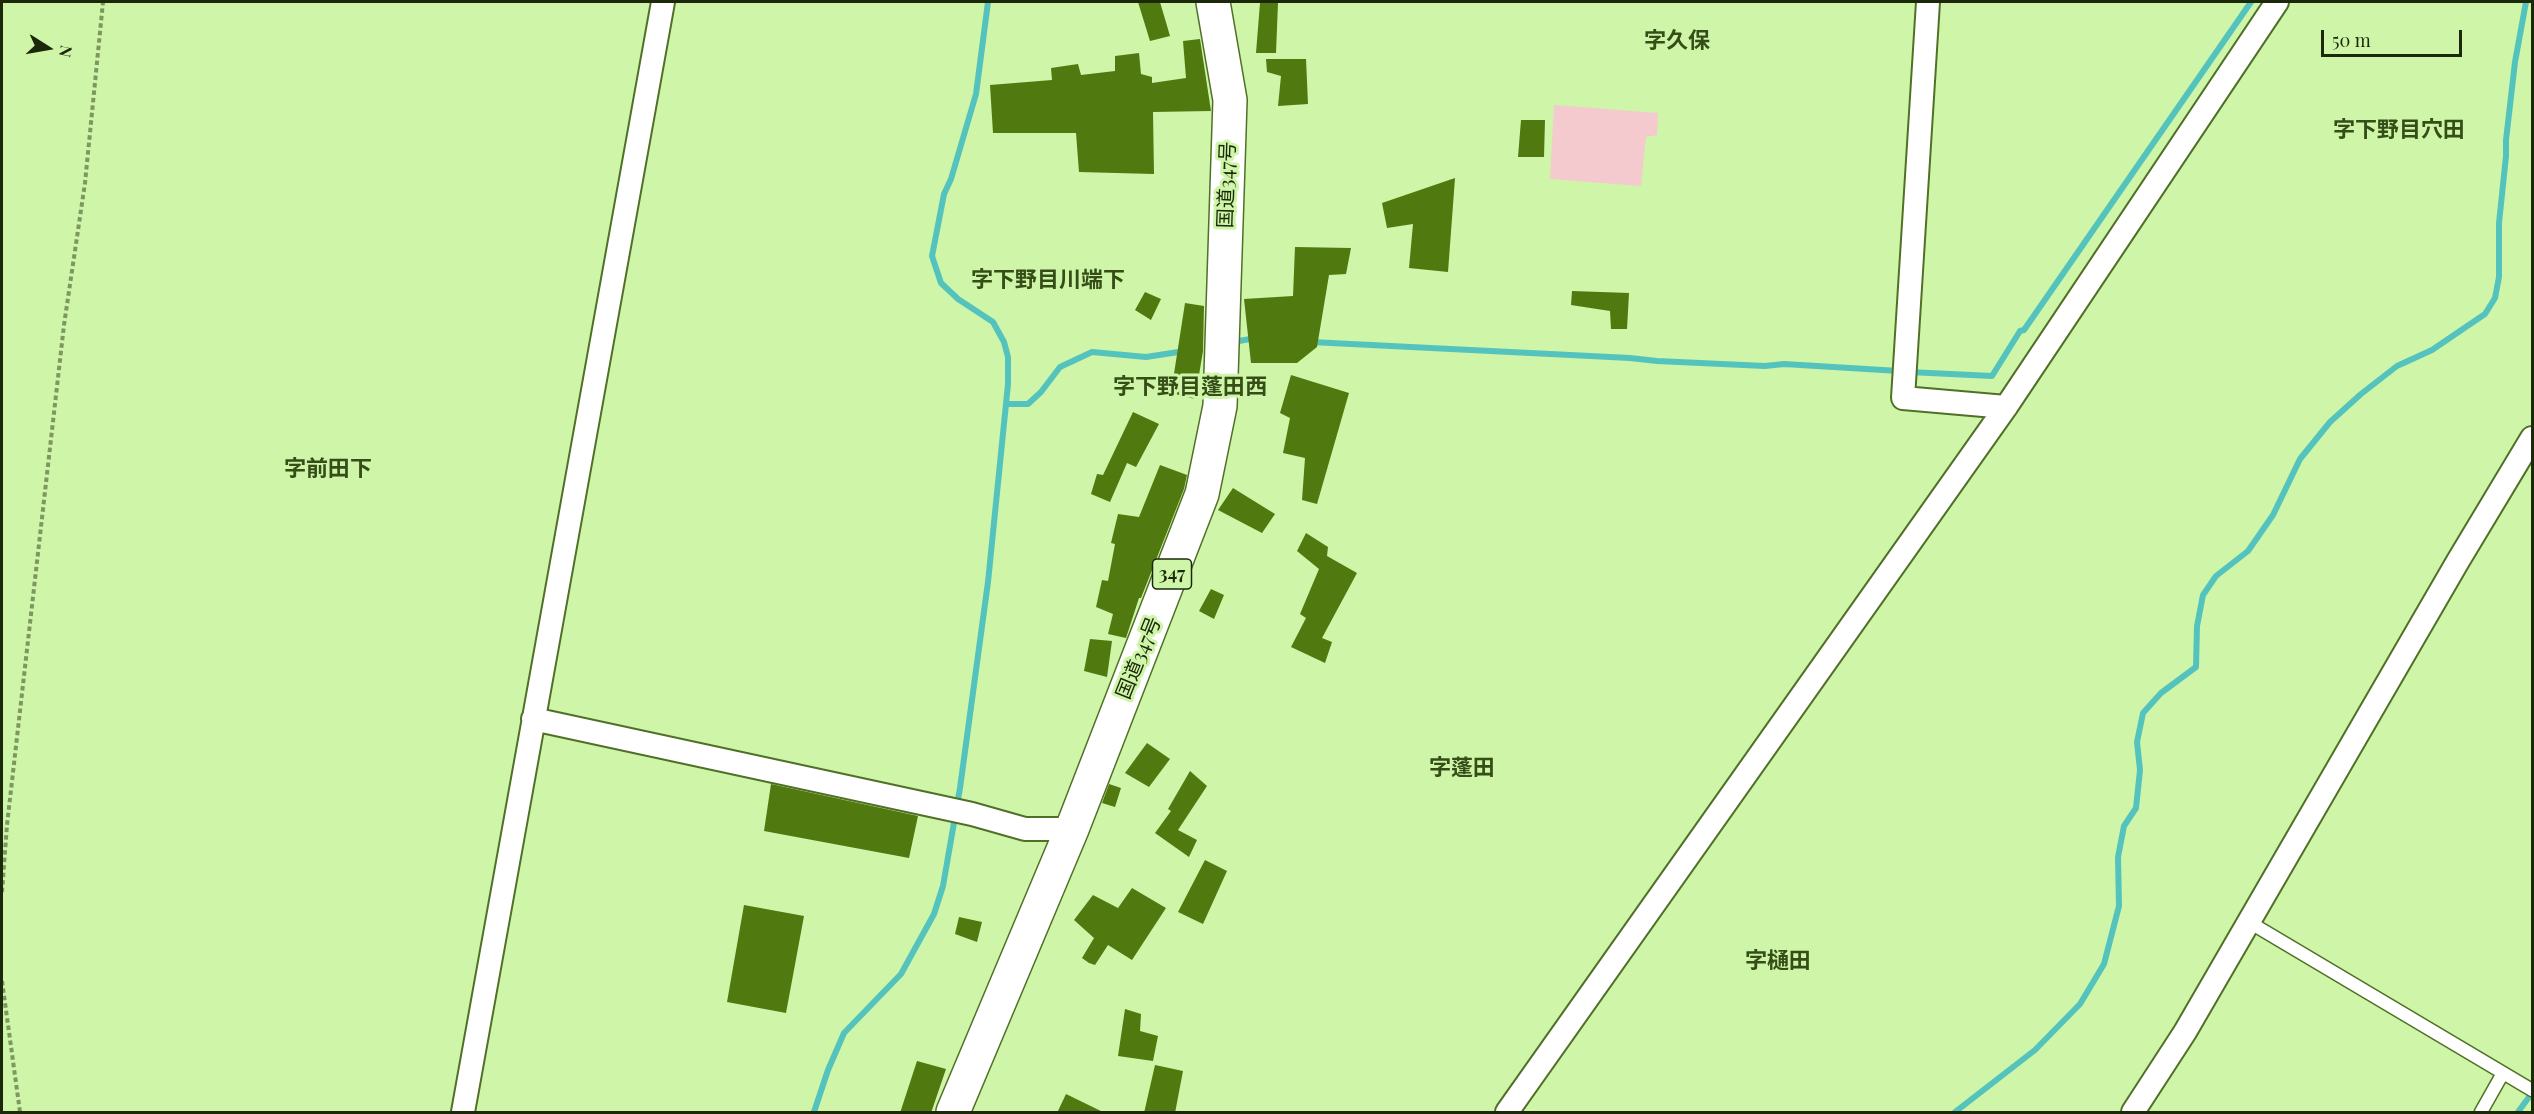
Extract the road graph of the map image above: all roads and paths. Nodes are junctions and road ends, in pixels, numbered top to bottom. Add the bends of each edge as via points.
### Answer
1 (103, 2) edge
2 (663, 2) edge
3 (1213, 2) edge
4 (1928, 2) edge
5 (2277, 2) edge
6 (2006, 407) junction
7 (2532, 438) edge
8 (533, 719) junction
9 (1072, 829) junction
10 (2, 892) edge
11 (2249, 922) junction
12 (2, 981) edge
13 (2503, 1073) junction
14 (2532, 1090) edge
15 (20, 1113) edge
16 (462, 1113) edge
17 (953, 1113) edge
18 (1507, 1113) edge
19 (2133, 1113) edge
20 (2481, 1113) edge

1 - 10 path
2 - 8 street
3 - 9 highway, 国道347号 / 347 via 1230,100 1220,405 1202,494
4 - 6 street via 1903,398
5 - 6 street
6 - 18 street
7 - 11 street
8 - 9 street via 972,814 1025,829
8 - 16 street
9 - 17 highway, 国道347号 / 347
11 - 13 lane
11 - 19 street
12 - 15 path
13 - 14 lane
13 - 20 lane

